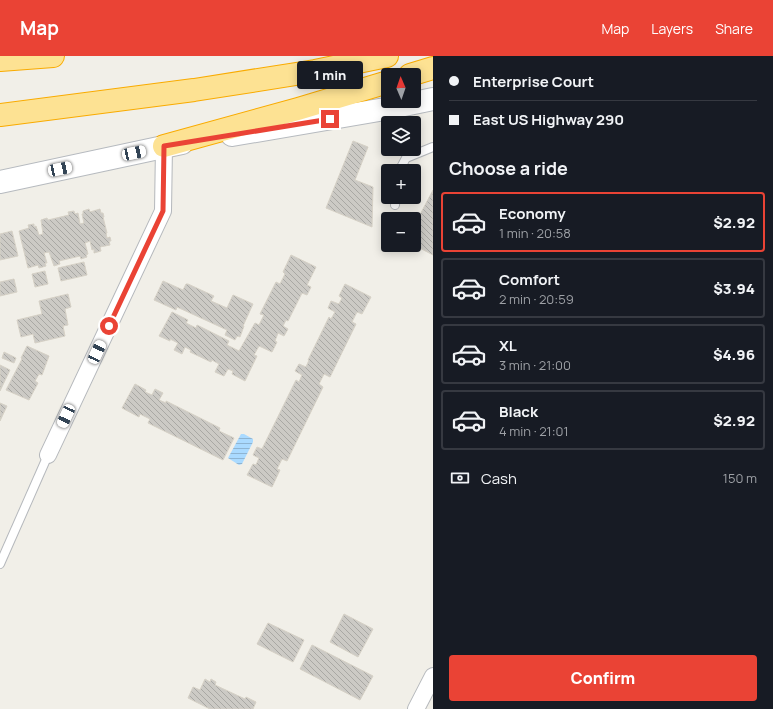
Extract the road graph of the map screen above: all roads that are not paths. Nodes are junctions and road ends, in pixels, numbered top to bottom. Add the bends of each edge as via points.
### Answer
1 (53, 56) edge
2 (387, 56) edge
3 (0, 60) edge
4 (433, 68) edge
5 (421, 72) edge
6 (381, 84) edge
7 (433, 98) edge
8 (0, 115) edge
9 (164, 146) junction
10 (433, 147) edge
11 (403, 164) edge
12 (0, 182) edge
13 (48, 455) joint
14 (0, 564) edge
15 (433, 676) edge
16 (416, 709) edge

1 - 3 highway
2 - 8 highway via 315,72
4 - 5 highway
6 - 9 highway
7 - 9 main road via 385,109
9 - 12 main road
9 - 13 street via 163,211
10 - 11 lane via 406,158
13 - 14 lane
15 - 16 street

